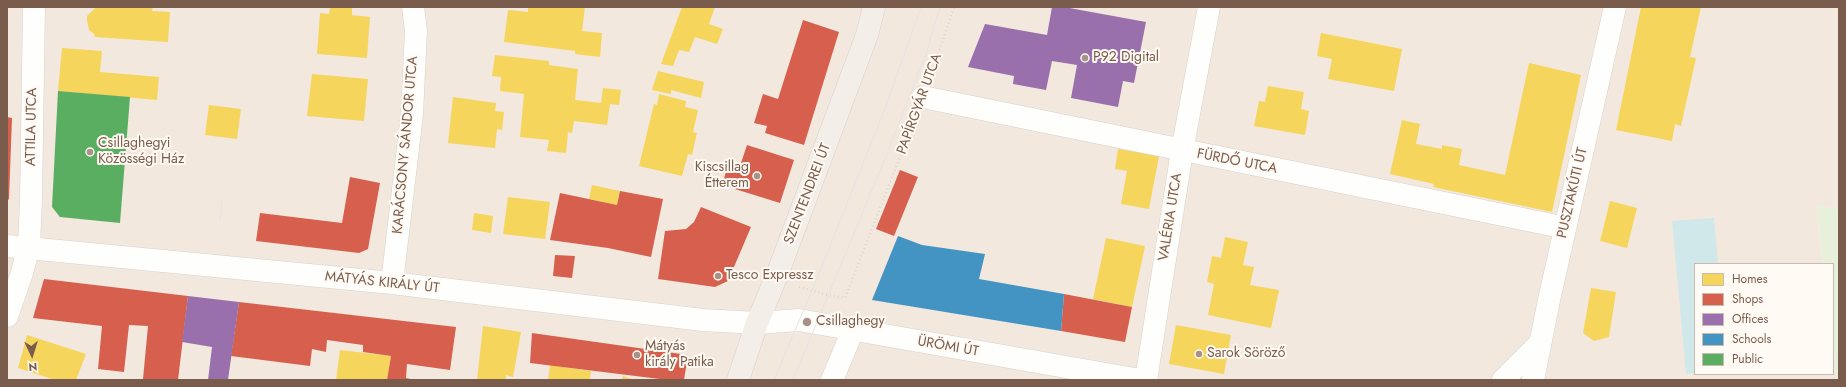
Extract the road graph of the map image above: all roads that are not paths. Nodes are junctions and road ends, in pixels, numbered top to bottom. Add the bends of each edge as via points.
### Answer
1 (34, 7) edge
2 (413, 7) edge
3 (874, 7) edge
4 (1209, 7) edge
5 (1615, 7) edge
6 (924, 97) road end
7 (1182, 151) junction
8 (1552, 225) dead end
9 (7, 246) edge
10 (28, 247) junction
11 (392, 283) junction
12 (7, 316) edge
13 (757, 323) junction
14 (853, 330) junction
15 (1540, 344) junction
16 (1098, 377) edge
17 (738, 380) edge
18 (832, 380) edge
19 (1140, 380) edge
20 (1146, 380) edge
21 (1503, 380) edge
22 (1533, 380) edge

1 - 10 street, ATTILA UTCA
2 - 11 street, KARÁCSONY SÁNDOR UTCA via 416,31 412,114
3 - 13 main road, SZENTENDREI ÚT via 867,35 843,101
4 - 7 street, VALÉRIA UTCA
5 - 15 street, PUSZTAKÚTI ÚT
6 - 7 street, FÜRDŐ UTCA
7 - 8 street, FÜRDŐ UTCA
7 - 20 street, VALÉRIA UTCA
9 - 10 street, MÁTYÁS KIRÁLY ÚT
10 - 11 street, MÁTYÁS KIRÁLY ÚT
10 - 12 street, ATTILA UTCA
11 - 13 street, MÁTYÁS KIRÁLY ÚT via 696,319
13 - 14 street, ÜRÖMI ÚT via 800,320
13 - 17 main road, SZENTENDREI ÚT
14 - 16 street, ÜRÖMI ÚT
14 - 18 street
15 - 21 street
15 - 22 street, PUSZTAKÚTI ÚT
16 - 19 street, ÜRÖMI ÚT

